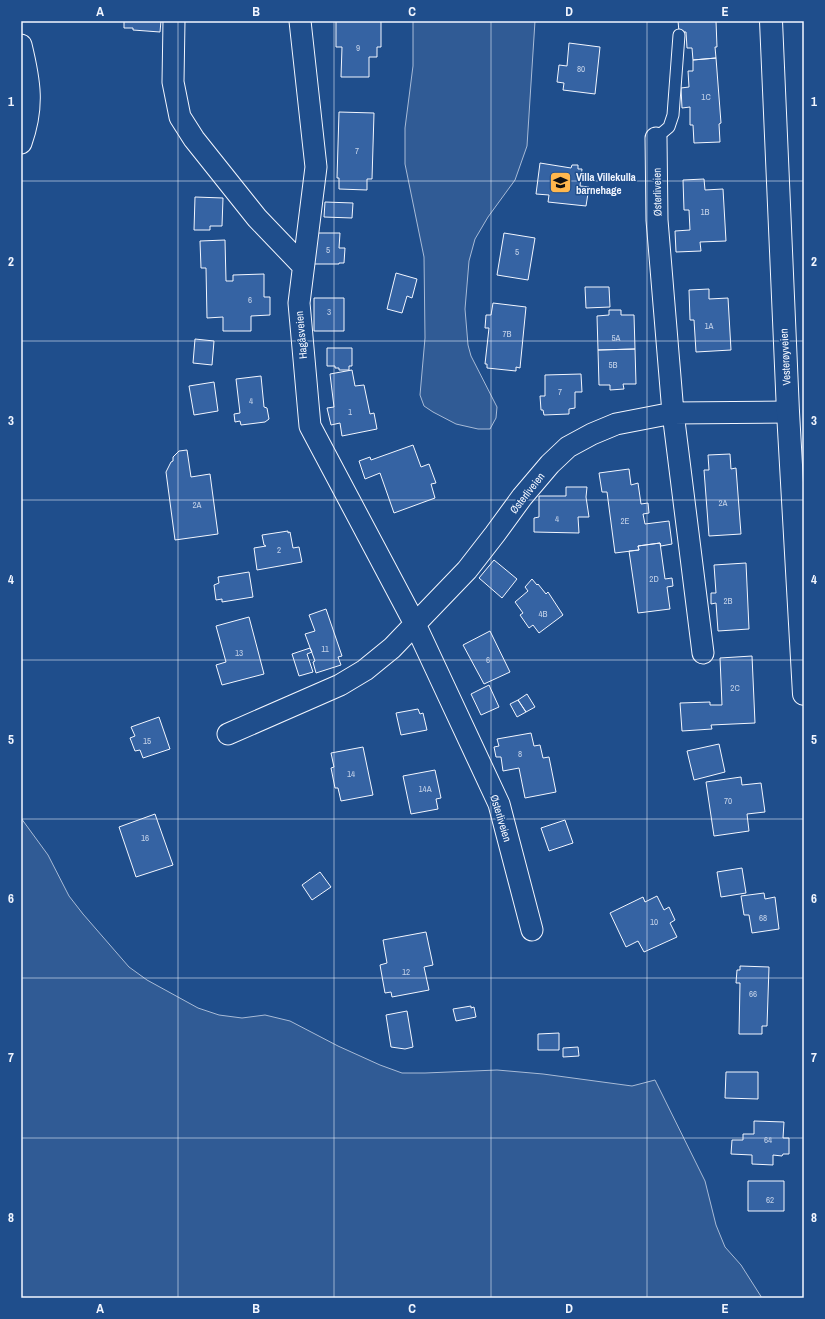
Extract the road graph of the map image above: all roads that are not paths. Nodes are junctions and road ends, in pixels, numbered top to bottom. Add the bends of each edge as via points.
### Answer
1 (174, 21) edge
2 (300, 21) edge
3 (770, 21) edge
4 (678, 35) dead end
5 (21, 45) edge
6 (656, 138) joint
7 (21, 143) edge
8 (303, 266) junction
9 (788, 412) junction
10 (673, 413) junction
11 (415, 624) junction
12 (704, 653) dead end
13 (804, 694) edge
14 (228, 734) dead end
15 (532, 930) dead end

1 - 8 street via 173,82 180,117 194,139 257,218
2 - 8 street, Hagåsveien via 316,167
3 - 9 main road, Vesterøyveien
4 - 6 lane via 674,115 669,127
5 - 7 street via 27,69 30,110
6 - 10 street, Østerliveien via 657,220
8 - 11 street, Hagåsveien via 298,303 310,426
9 - 10 street, Østerliveien
9 - 13 main road, Vesterøyveien
10 - 11 street, Østerliveien via 616,424 568,447 522,497 466,570
10 - 12 street, Østerliveien
11 - 14 street, Østerliveien via 392,648 365,670 340,685
11 - 15 street, Østerliveien via 499,804

